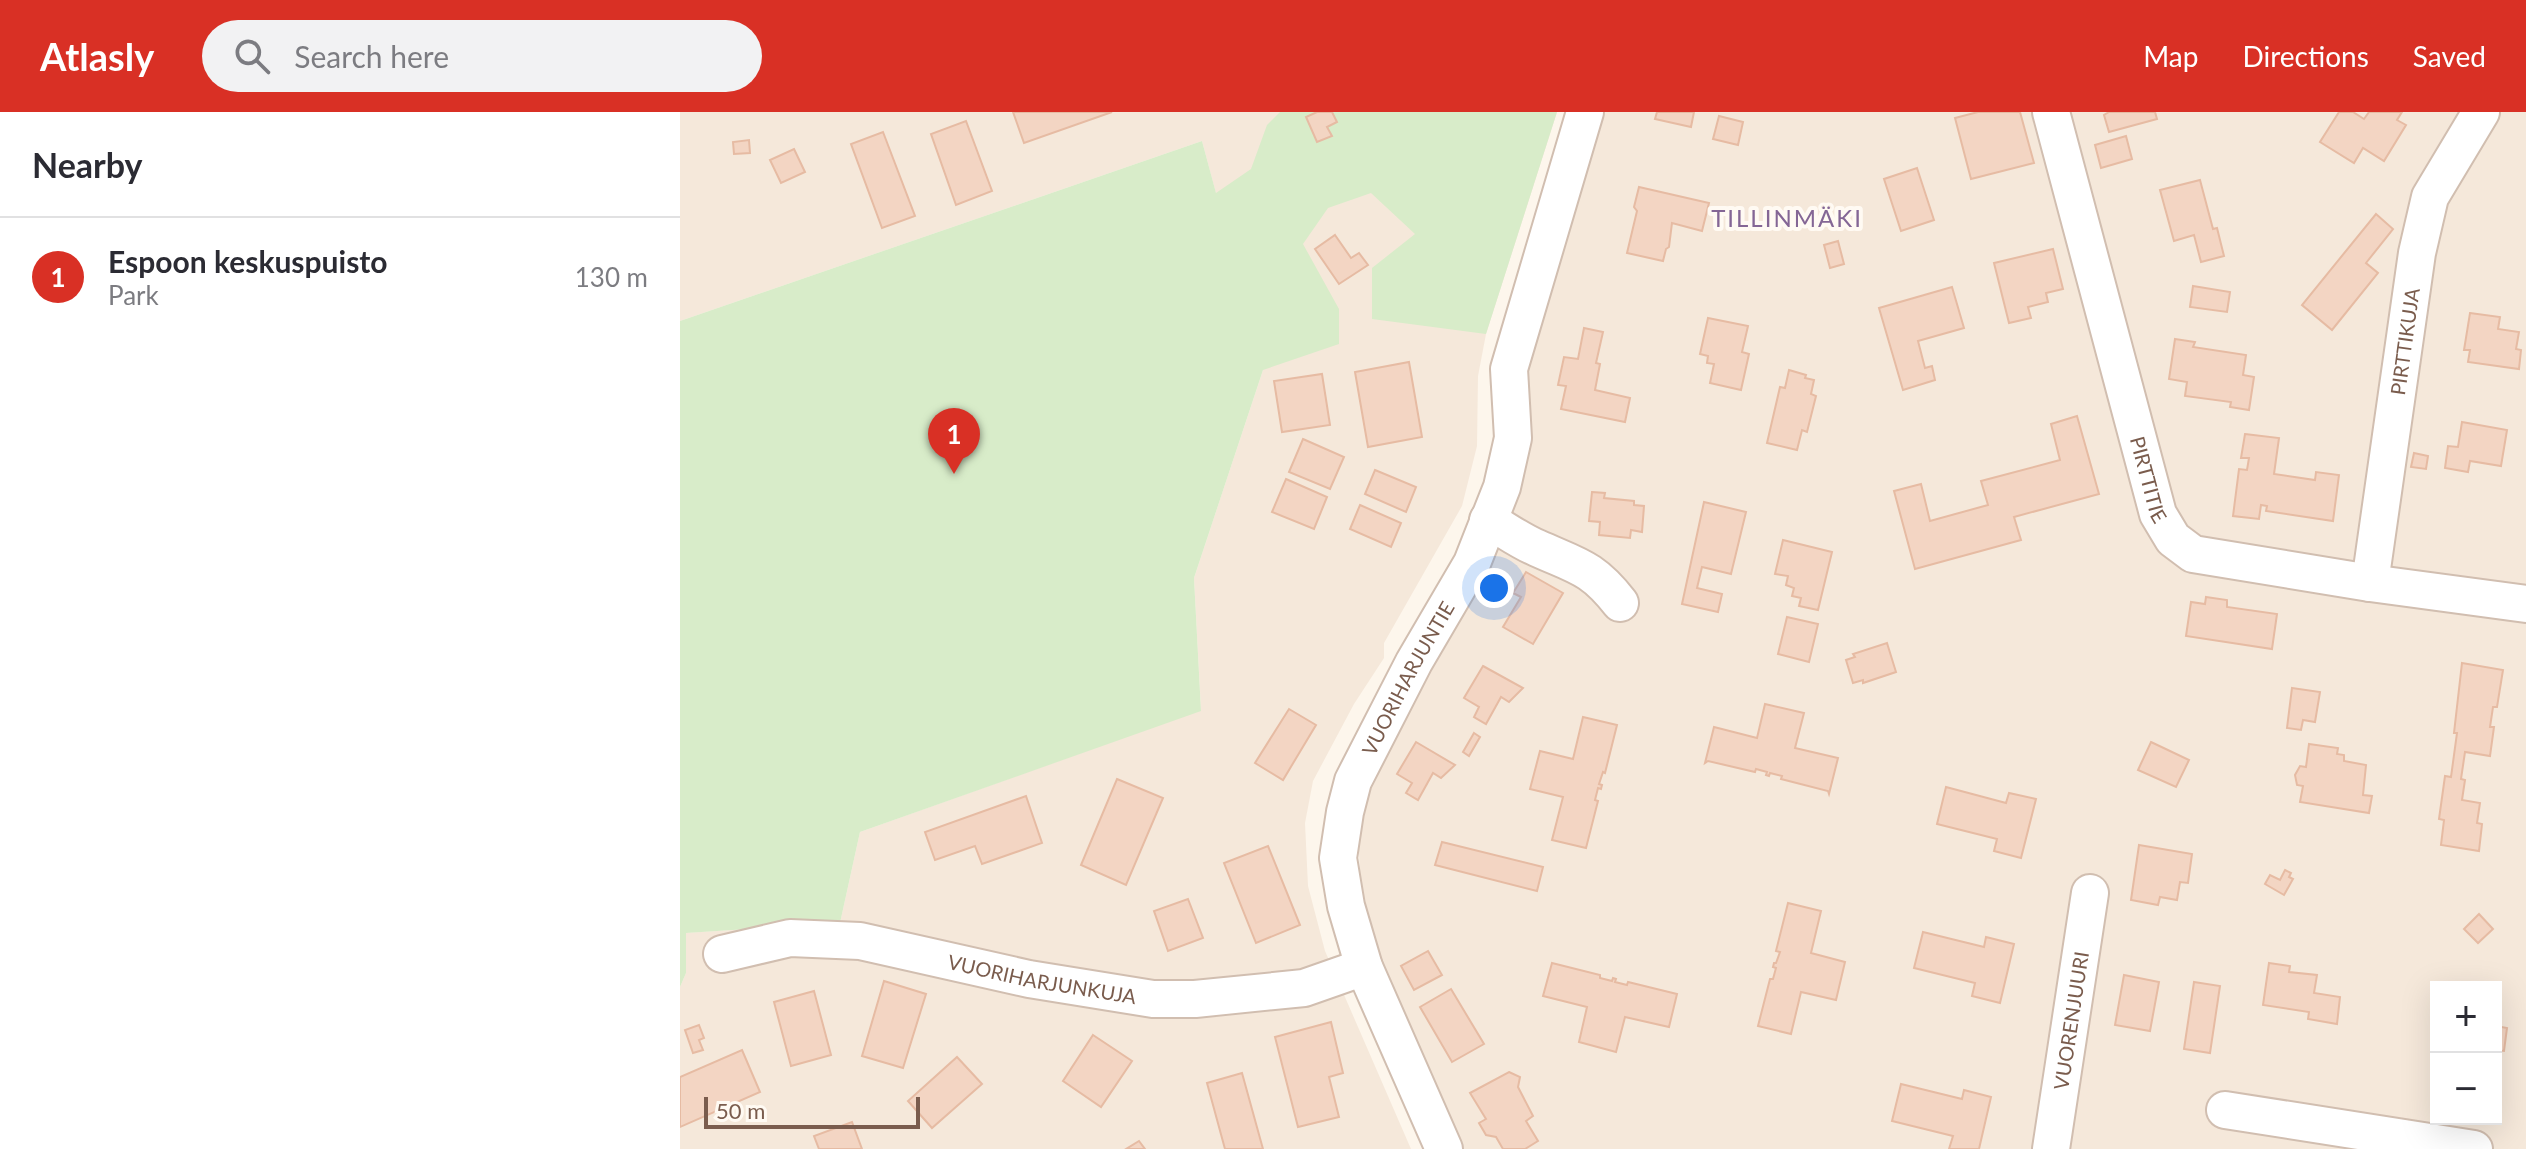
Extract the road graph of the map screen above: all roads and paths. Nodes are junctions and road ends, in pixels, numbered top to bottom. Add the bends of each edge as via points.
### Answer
1 (1585, 112) edge
2 (2051, 112) edge
3 (2481, 112) edge
4 (1488, 520) junction
5 (2370, 583) junction
6 (1620, 603) dead end
7 (2526, 604) edge
8 (2090, 893) dead end
9 (722, 954) dead end
10 (1364, 967) junction
11 (2225, 1110) dead end
12 (1444, 1149) edge
13 (2051, 1149) edge
14 (2474, 1149) edge

1 - 4 street, VUORIHARJUNTIE via 1509,369 1513,438
2 - 5 street, PIRTTITIE via 2158,514 2173,539 2193,554
3 - 5 street, PIRTTIKUJA via 2430,197 2417,253
4 - 6 street via 1535,547 1582,565
4 - 10 street, VUORIHARJUNTIE via 1472,563 1353,781 1338,858
5 - 7 street, PIRTTITIE
8 - 13 street, VUORENJUURI
9 - 10 street, VUORIHARJUNKUJA via 790,938 860,941 1029,979 1153,999 1304,988
10 - 12 street, VUORIHARJUNTIE
11 - 14 street

